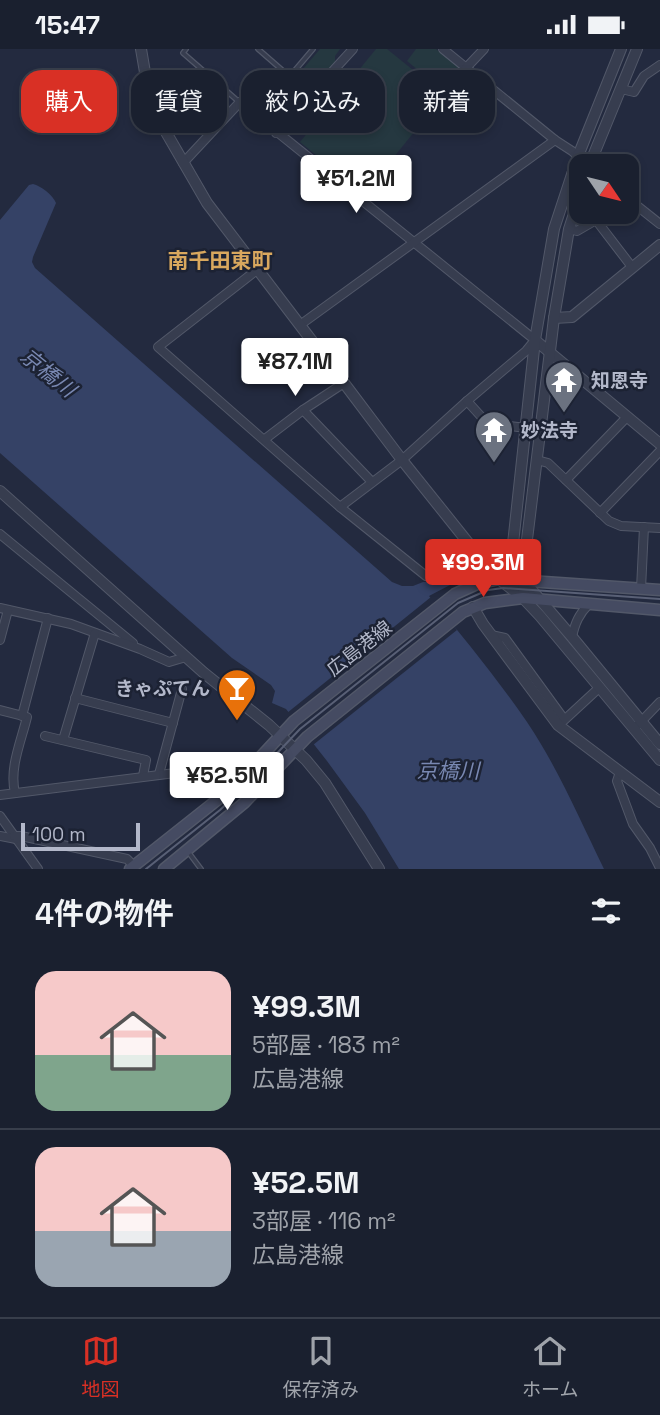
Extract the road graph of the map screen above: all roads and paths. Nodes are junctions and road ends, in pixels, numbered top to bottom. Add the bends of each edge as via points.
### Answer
1 (141, 49) edge
2 (186, 49) edge
3 (258, 49) edge
4 (313, 49) edge
5 (353, 49) edge
6 (443, 49) edge
7 (484, 49) edge
8 (621, 49) edge
9 (638, 49) edge
10 (660, 65) edge
11 (467, 68) junction
12 (282, 70) edge
13 (294, 70) edge
14 (334, 70) edge
15 (621, 89) junction
16 (240, 102) joint
17 (277, 133) edge
18 (555, 140) junction
19 (575, 154) edge
20 (579, 154) edge
21 (594, 154) edge
22 (183, 163) junction
23 (569, 183) edge
24 (639, 207) edge
25 (571, 224) edge
26 (660, 224) edge
27 (569, 229) junction
28 (413, 242) junction
29 (660, 245) edge
30 (632, 267) junction
31 (258, 269) junction
32 (554, 318) junction
33 (300, 325) junction
34 (535, 340) junction
35 (550, 354) junction
36 (344, 383) junction
37 (467, 401) junction
38 (303, 410) junction
39 (627, 417) junction
40 (526, 428) junction
41 (264, 439) junction
42 (660, 444) edge
43 (660, 451) edge
44 (402, 460) junction
45 (537, 460) junction
46 (566, 480) junction
47 (372, 482) junction
48 (0, 491) edge
49 (340, 507) junction
50 (600, 513) junction
51 (644, 527) junction
52 (660, 528) edge
53 (0, 534) edge
54 (470, 545) junction
55 (505, 579) junction
56 (524, 581) junction
57 (640, 589) junction
58 (660, 590) edge
59 (523, 598) junction
60 (540, 600) junction
61 (589, 604) junction
62 (473, 607) junction
63 (4, 609) edge
64 (660, 610) edge
65 (48, 618) junction
66 (95, 633) junction
67 (572, 637) junction
68 (0, 640) edge
69 (139, 649) junction
70 (186, 657) junction
71 (600, 687) junction
72 (182, 688) dead end
73 (75, 698) junction
74 (660, 702) edge
75 (0, 709) edge
76 (22, 716) junction
77 (561, 722) junction
78 (173, 723) junction
79 (638, 725) junction
80 (281, 734) junction
81 (45, 736) dead end
82 (63, 740) junction
83 (660, 744) edge
84 (295, 749) junction
85 (660, 760) edge
86 (620, 772) junction
87 (159, 774) junction
88 (143, 776) junction
89 (230, 789) junction
90 (15, 793) junction
91 (0, 795) edge
92 (660, 802) edge
93 (0, 816) edge
94 (0, 836) edge
95 (15, 838) junction
96 (187, 851) junction
97 (132, 867) edge
98 (660, 868) edge
99 (38, 869) edge
100 (164, 869) edge
101 (201, 869) edge
102 (379, 869) edge

1 - 22 street via 154,106
2 - 16 lane via 183,53
3 - 12 lane
4 - 13 lane
5 - 14 street
6 - 11 street
7 - 11 street
8 - 20 street
9 - 15 street
10 - 15 street via 644,76 634,92
11 - 18 street
15 - 21 street
16 - 22 street
17 - 28 street
18 - 19 street
18 - 28 street
22 - 31 street via 206,203
23 - 34 street via 554,229
24 - 26 street
25 - 27 street
27 - 30 street via 577,231 596,220
27 - 32 street
28 - 33 street
28 - 34 street
29 - 30 street
30 - 32 street via 572,317
31 - 33 street
31 - 41 street via 158,347
32 - 35 street
33 - 36 street
34 - 35 street
34 - 37 street
34 - 40 street
35 - 39 street
35 - 45 street
36 - 38 street
36 - 44 street
37 - 40 street via 487,423
37 - 44 street
38 - 41 street
38 - 47 street
39 - 42 street
39 - 46 street
40 - 55 street
41 - 49 street
43 - 50 street
44 - 47 street
44 - 54 street
45 - 46 street via 548,463
45 - 56 street
46 - 50 street
47 - 49 street
48 - 70 street
49 - 54 street via 426,576
50 - 51 street via 621,526
51 - 52 street
51 - 57 street
53 - 69 street
54 - 55 street
55 - 56 main road, 広島港線
55 - 59 street
55 - 80 main road, 広島港線 via 455,594
56 - 57 main road, 広島港線
56 - 59 street
56 - 60 street
57 - 58 main road, 広島港線
59 - 60 main road, 広島港線
59 - 62 main road, 広島港線
59 - 71 street
60 - 61 main road, 広島港線
60 - 67 street
61 - 64 main road, 広島港線
61 - 67 street via 580,613
62 - 77 street
62 - 84 main road, 広島港線
63 - 65 street
63 - 68 street
65 - 66 street
65 - 76 street
66 - 69 street
66 - 73 street
67 - 79 street
69 - 70 street via 169,662
70 - 80 street
71 - 77 street
71 - 79 street
72 - 78 street
73 - 78 street
73 - 82 street
74 - 79 street
75 - 76 street
76 - 90 street via 27,717 13,771
77 - 86 street
78 - 87 street
79 - 83 street
79 - 85 street
80 - 84 street
80 - 89 main road, 広島港線
81 - 82 street
82 - 88 street via 146,759
84 - 96 main road, 広島港線 via 244,803
84 - 102 street via 325,783
86 - 92 street
86 - 98 street via 617,781 633,824
87 - 88 street
87 - 89 street via 207,769
88 - 90 street
89 - 97 main road, 広島港線
90 - 91 street
93 - 95 street
94 - 95 street
95 - 97 street via 127,859
95 - 99 street
96 - 100 main road, 広島港線
96 - 101 lane

